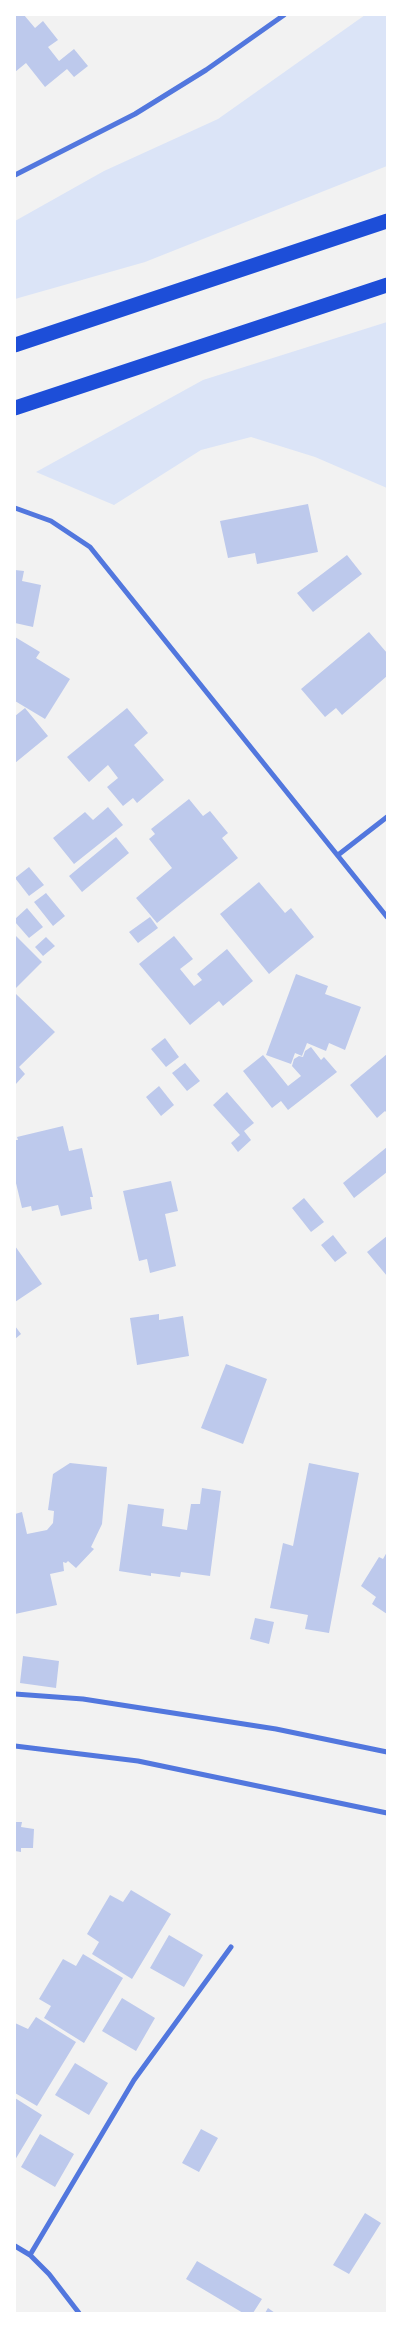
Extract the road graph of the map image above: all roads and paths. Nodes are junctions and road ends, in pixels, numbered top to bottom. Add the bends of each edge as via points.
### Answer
1 (284, 15) edge
2 (15, 175) edge
3 (387, 221) edge
4 (387, 285) edge
5 (15, 345) edge
6 (15, 408) edge
7 (15, 508) edge
8 (387, 817) edge
9 (338, 855) junction
10 (387, 916) edge
11 (15, 1694) edge
12 (15, 1746) edge
13 (387, 1752) edge
14 (387, 1813) edge
15 (231, 1947) dead end
16 (15, 2246) edge
17 (30, 2255) junction
18 (80, 2313) edge

1 - 2 street via 206,70 135,114
3 - 5 highway
4 - 6 highway
7 - 9 street via 51,520 90,547
8 - 9 street
9 - 10 street
11 - 13 street via 83,1699 276,1729
12 - 14 street via 138,1761
15 - 17 street via 134,2080
16 - 17 street
17 - 18 street

